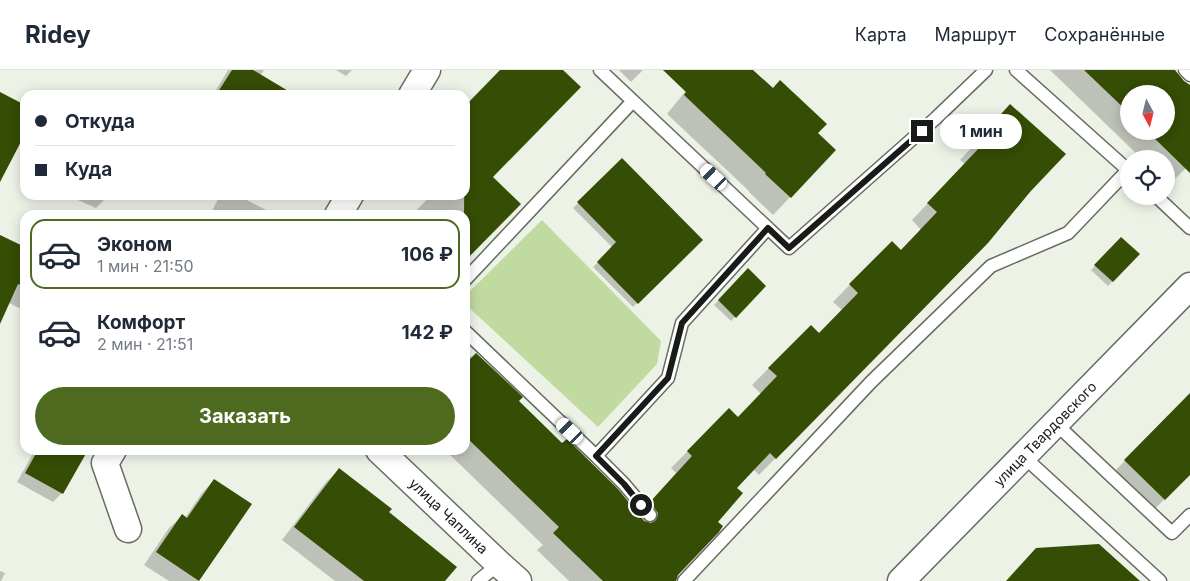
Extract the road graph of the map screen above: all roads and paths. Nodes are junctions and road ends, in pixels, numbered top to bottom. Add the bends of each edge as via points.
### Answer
1 (427, 70) edge
2 (600, 70) edge
3 (986, 70) edge
4 (1016, 70) edge
5 (1185, 70) edge
6 (1190, 75) edge
7 (415, 90) edge
8 (633, 101) junction
9 (1120, 163) edge
10 (1120, 178) edge
11 (1166, 205) edge
12 (768, 228) junction
13 (1190, 228) edge
14 (470, 275) edge
15 (1190, 286) edge
16 (470, 336) edge
17 (1055, 423) junction
18 (110, 455) edge
19 (384, 455) edge
20 (596, 456) junction
21 (1023, 456) junction
22 (1190, 515) edge
23 (650, 516) dead end
24 (128, 529) dead end
25 (499, 564) junction
26 (478, 581) edge
27 (518, 581) edge
28 (684, 581) edge
29 (900, 581) edge
30 (1160, 581) edge

1 - 7 street
2 - 8 lane
3 - 12 lane via 789,248
4 - 9 lane
5 - 6 lane
8 - 12 lane
8 - 14 lane
10 - 28 lane via 1068,233 991,266 871,382
11 - 13 lane
12 - 20 lane via 682,323 668,378
15 - 17 street, улица Твардовского
16 - 20 lane
17 - 21 street, улица Твардовского
17 - 22 lane via 1172,533
18 - 24 street via 105,464
19 - 25 street, улица Чаплина
20 - 23 lane
21 - 29 street, улица Твардовского
21 - 30 lane
25 - 26 lane
25 - 27 street, улица Чаплина

